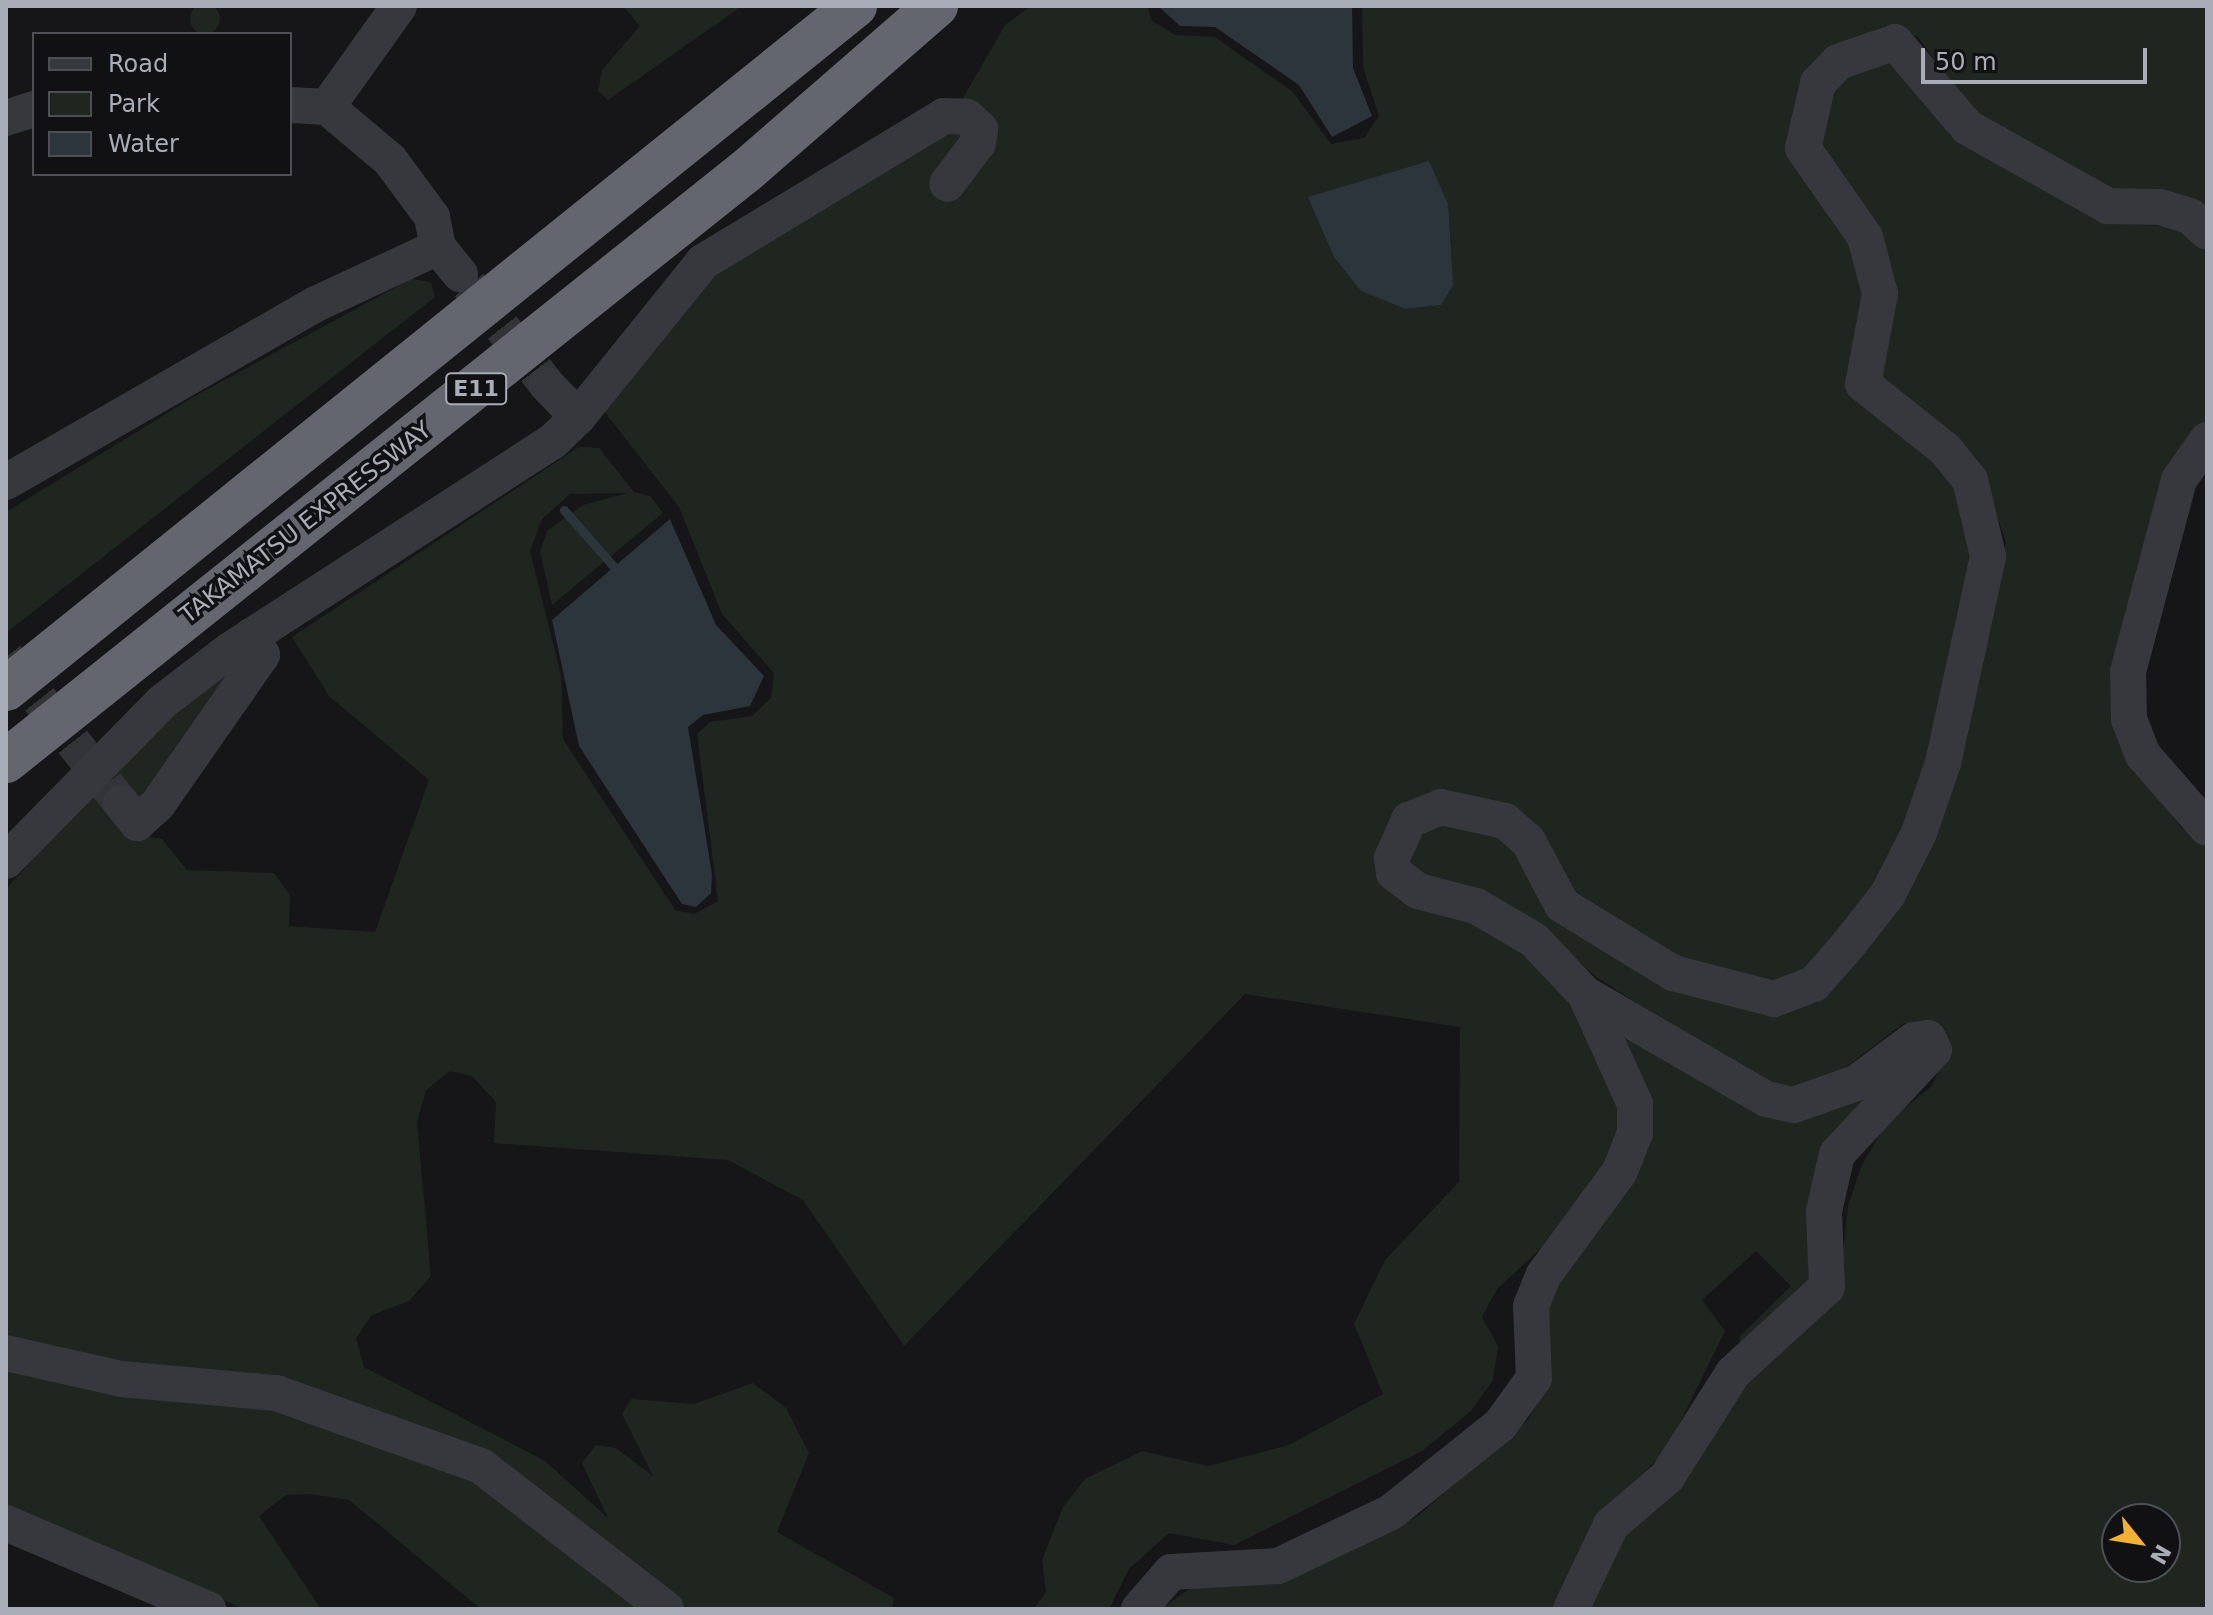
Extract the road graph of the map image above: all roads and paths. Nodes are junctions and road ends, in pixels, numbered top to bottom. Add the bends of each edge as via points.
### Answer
1 (399, 6) edge
2 (855, 6) edge
3 (936, 6) edge
4 (292, 105) edge
5 (327, 107) junction
6 (32, 110) edge
7 (6, 118) edge
8 (947, 184) dead end
9 (2207, 232) edge
10 (547, 385) tunnel mouth
11 (578, 417) junction
12 (2207, 440) edge
13 (6, 482) edge
14 (251, 636) junction
15 (6, 689) edge
16 (6, 763) edge
17 (121, 803) tunnel mouth
18 (2207, 828) edge
19 (6, 861) edge
20 (1585, 994) junction
21 (6, 1353) edge
22 (6, 1523) edge
23 (208, 1609) edge
24 (666, 1609) edge
25 (1139, 1609) edge
26 (1571, 1609) edge

1 - 5 street
2 - 15 highway, E11
3 - 16 highway, TAKAMATSU EXPRESSWAY / E11 via 721,191
4 - 5 street
5 - 13 street via 390,160 432,217 449,261 316,304
6 - 7 street
8 - 11 street via 978,143 980,129 967,117 944,116 703,262
9 - 20 street via 2190,216 2160,207 2108,206 1967,127 1895,42 1838,62 1818,83 1803,148 1865,237 1878,279 1863,384 1946,450 1970,480 1982,518 1988,556 1943,763 1888,894 1814,984 1774,999 1673,973 1562,905 1528,841 1505,821 1441,807 1409,820 1392,858 1403,882 1476,906 1534,940
10 - 11 street
11 - 14 street via 433,523
12 - 18 street via 2179,480 2128,672 2129,719 2143,755
14 - 17 street via 262,655 158,804 137,823
14 - 19 street via 162,702
20 - 25 street via 1635,1104 1635,1133 1620,1171 1543,1276 1531,1306 1534,1378 1522,1402 1391,1512 1278,1566 1171,1572
20 - 26 street via 1766,1099 1794,1105 1856,1083 1914,1040 1928,1038 1934,1050 1837,1154 1824,1211 1827,1287 1733,1373 1667,1477 1611,1525
21 - 24 street via 121,1379 276,1393 481,1466
22 - 23 street

